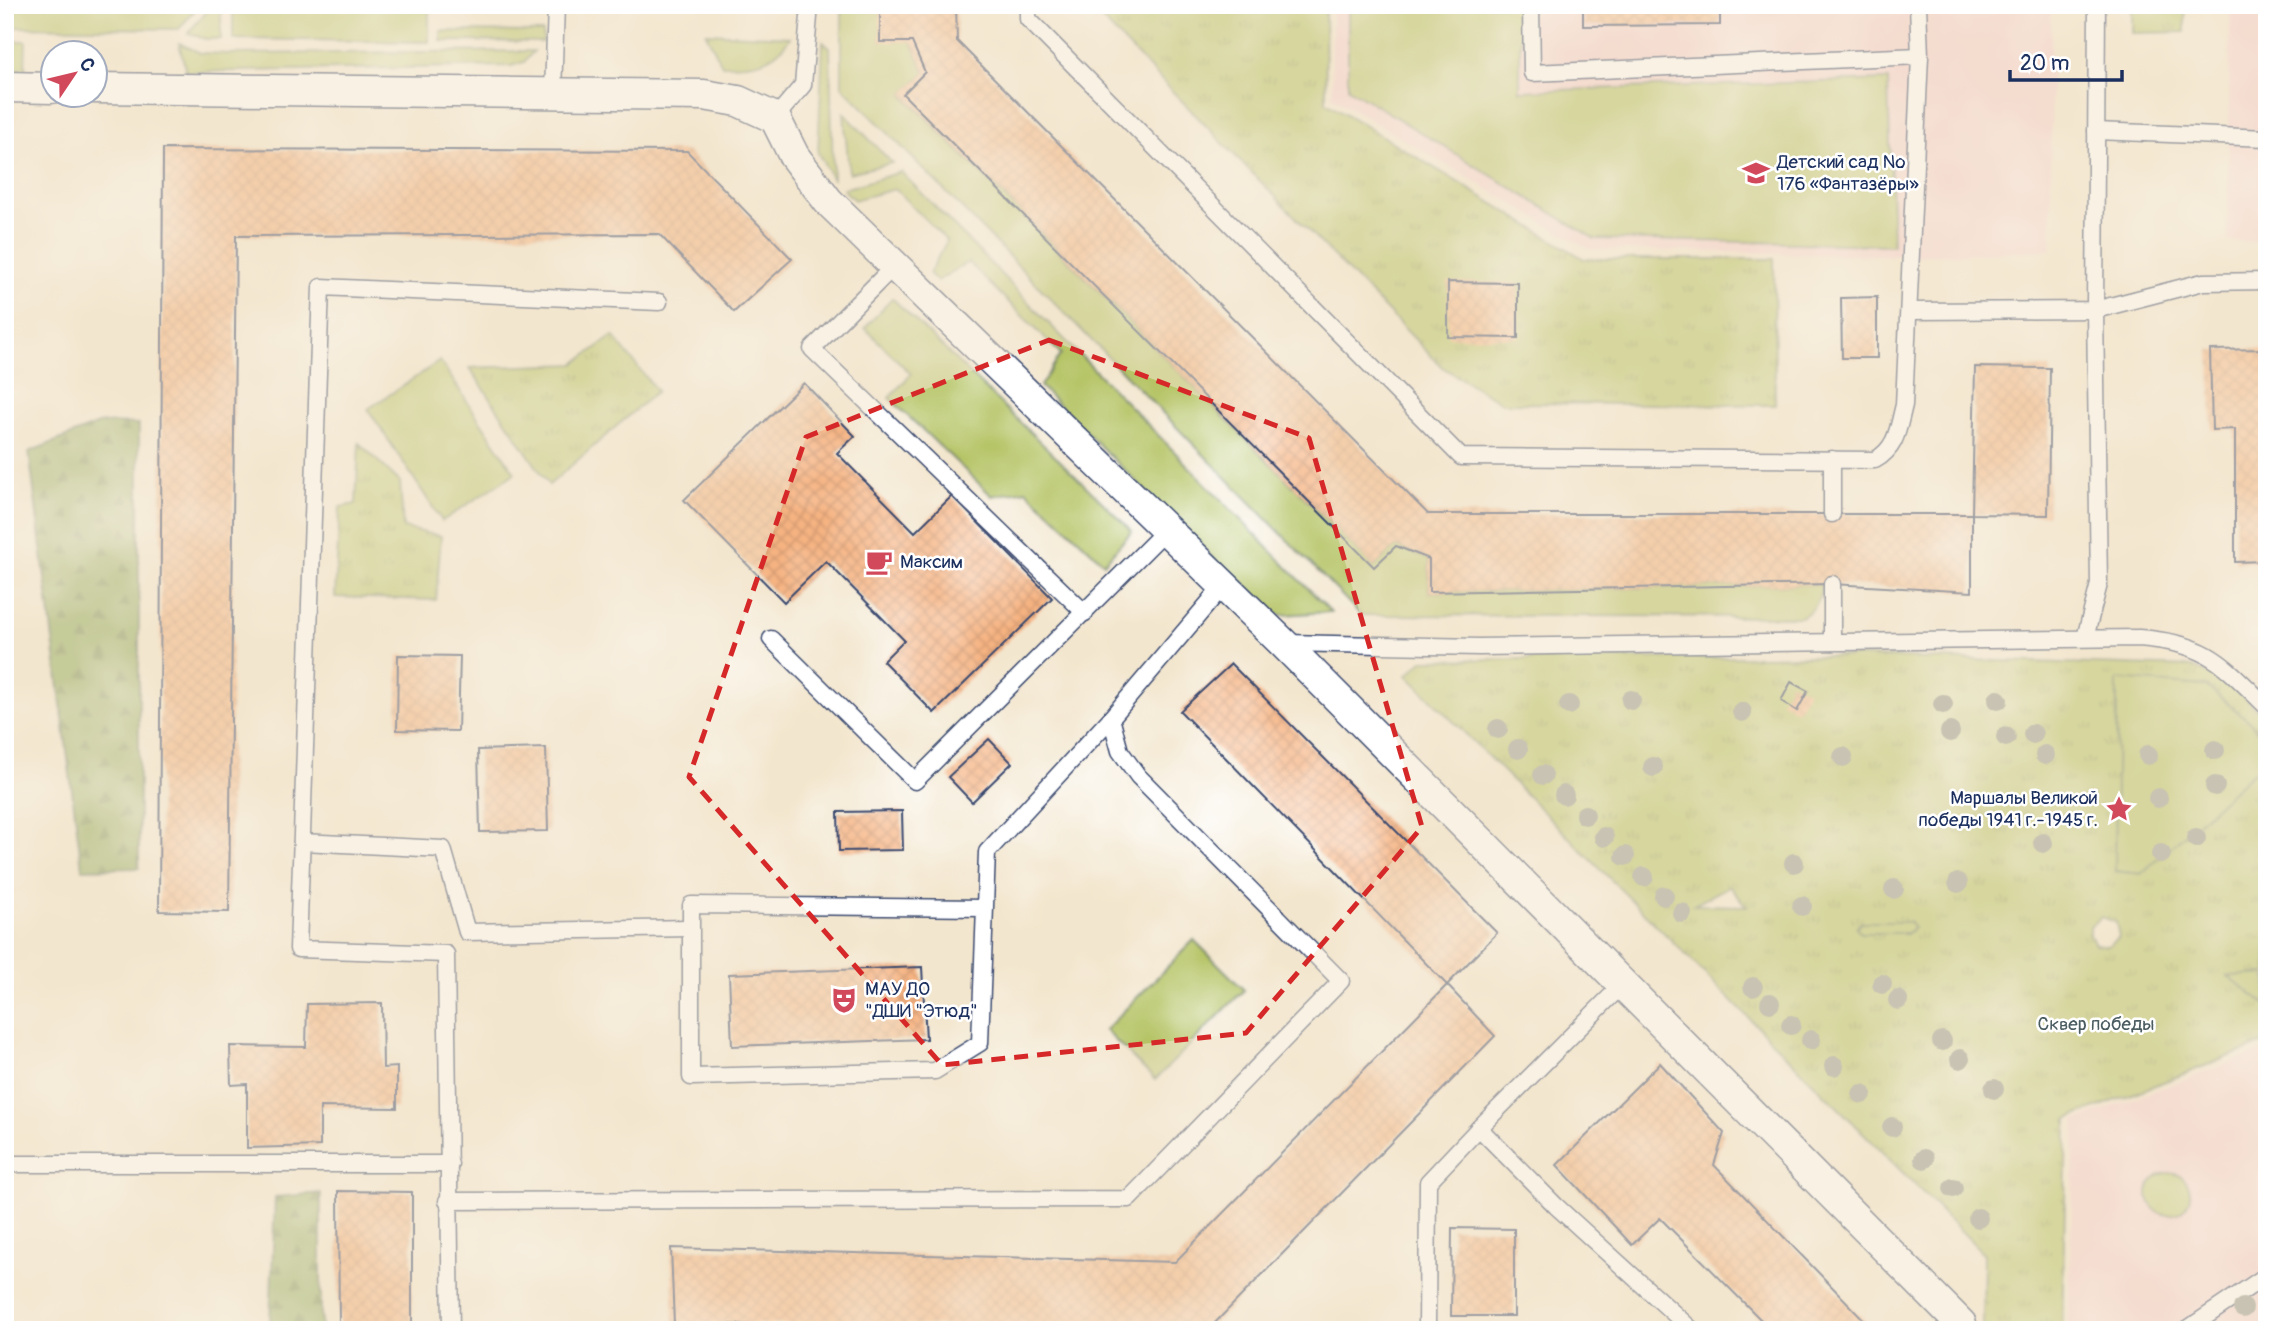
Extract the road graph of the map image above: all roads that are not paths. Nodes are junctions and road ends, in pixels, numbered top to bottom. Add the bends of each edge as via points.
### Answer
1 (555, 5) edge
2 (810, 5) edge
3 (1028, 5) edge
4 (1531, 5) edge
5 (1918, 5) edge
6 (2097, 5) edge
7 (1920, 56) junction
8 (5, 87) edge
9 (38, 88) edge
10 (108, 88) edge
11 (553, 93) junction
12 (775, 118) junction
13 (2096, 131) junction
14 (2267, 138) edge
15 (895, 265) junction
16 (2267, 281) edge
17 (659, 302) dead end
18 (2095, 310) junction
19 (1910, 311) junction
20 (1832, 459) junction
21 (1832, 514) dead end
22 (1166, 530) junction
23 (1832, 584) dead end
24 (1223, 586) junction
25 (1085, 613) junction
26 (2085, 638) junction
27 (771, 639) dead end
28 (1832, 642) junction
29 (1283, 643) junction
30 (2267, 707) edge
31 (1111, 718) junction
32 (302, 842) junction
33 (985, 908) junction
34 (690, 928) junction
35 (1621, 986) junction
36 (1479, 1128) junction
37 (5, 1164) edge
38 (450, 1164) junction
39 (447, 1201) junction
40 (2267, 1275) edge
41 (451, 1330) edge
42 (1427, 1330) edge
43 (1692, 1330) edge
44 (1961, 1330) edge
45 (2186, 1330) edge

1 - 11 lane
2 - 12 lane via 803,85
3 - 20 lane via 1028,19 1461,457
4 - 7 lane via 1532,73
5 - 7 lane
6 - 13 lane
7 - 19 lane
8 - 9 street
10 - 11 street
11 - 12 street via 704,95 738,101
12 - 15 street via 794,156 828,201
13 - 14 lane
13 - 18 lane
15 - 22 street
15 - 25 lane via 812,349
16 - 18 lane via 2203,282
17 - 32 lane via 321,286
18 - 19 lane
18 - 26 lane via 2099,584
19 - 20 lane via 1904,405 1896,439 1887,454 1875,460
20 - 21 lane
22 - 24 street
22 - 25 lane
23 - 28 lane
24 - 29 street
24 - 31 lane
25 - 27 lane via 915,781
26 - 28 lane
26 - 30 lane via 2173,640 2216,658
28 - 29 lane via 1479,648
29 - 35 street
31 - 33 lane via 987,852
31 - 39 lane via 1120,751 1138,776 1341,981 1129,1199
32 - 34 lane via 443,849 467,932
32 - 38 lane via 298,949 446,954
33 - 34 lane via 691,905
33 - 34 lane via 980,1043 935,1071 691,1077
35 - 36 lane
35 - 44 street via 1961,1324
36 - 42 lane via 1428,1182
36 - 43 lane via 1556,1206
37 - 38 lane
38 - 39 lane
39 - 41 lane
40 - 45 lane

